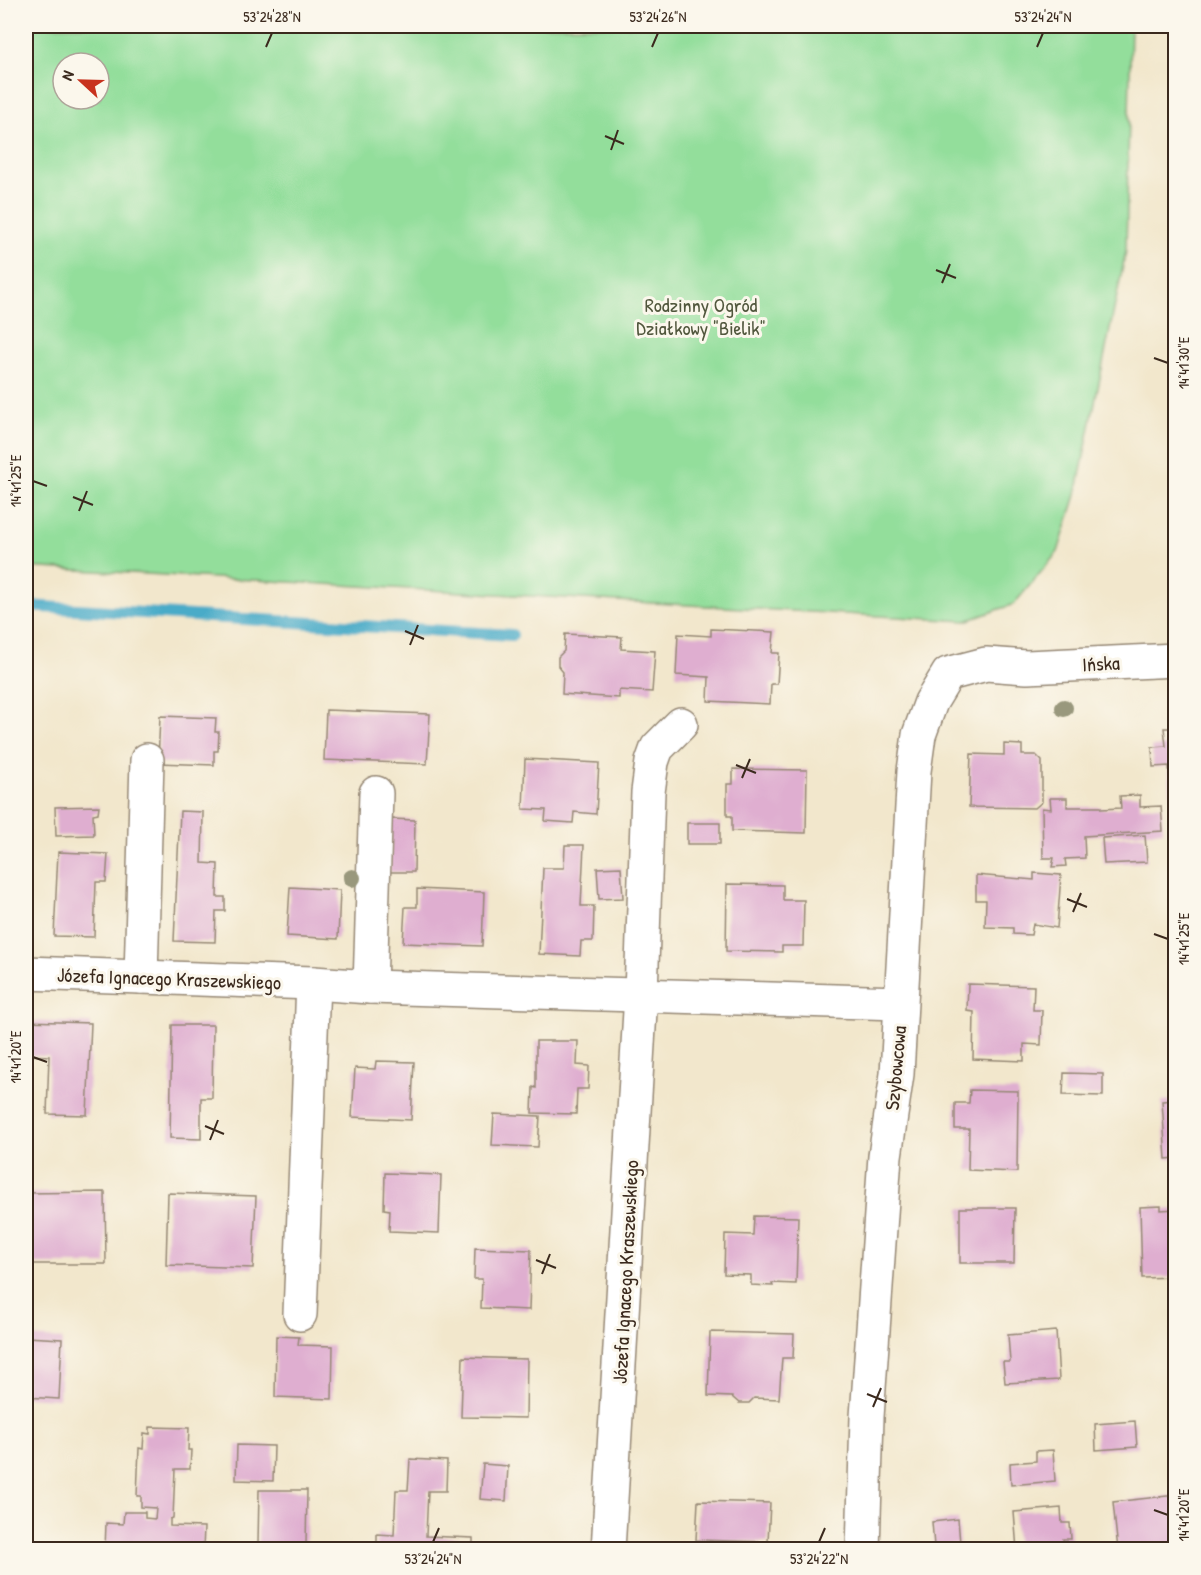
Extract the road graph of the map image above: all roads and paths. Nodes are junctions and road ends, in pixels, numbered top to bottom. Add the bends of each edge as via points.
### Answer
1 (1176, 660) edge
2 (1027, 667) joint
3 (681, 724) dead end
4 (147, 760) dead end
5 (376, 793) dead end
6 (26, 973) edge
7 (141, 977) junction
8 (313, 983) junction
9 (370, 987) junction
10 (641, 994) junction
11 (900, 1003) junction
12 (300, 1314) dead end
13 (608, 1550) edge
14 (863, 1550) edge

1 - 2 street, Ińska
2 - 11 street, Szybowcowa via 986,664 948,674 931,702 914,771
3 - 10 street, Józefa Ignacego Kraszewskiego via 657,748 652,762
4 - 7 street
5 - 9 street
6 - 7 street, Józefa Ignacego Kraszewskiego
7 - 8 street, Józefa Ignacego Kraszewskiego
8 - 9 street, Józefa Ignacego Kraszewskiego
8 - 12 street
9 - 10 street, Józefa Ignacego Kraszewskiego
10 - 11 street, Józefa Ignacego Kraszewskiego
10 - 13 street, Józefa Ignacego Kraszewskiego
11 - 14 street, Szybowcowa via 867,1417

